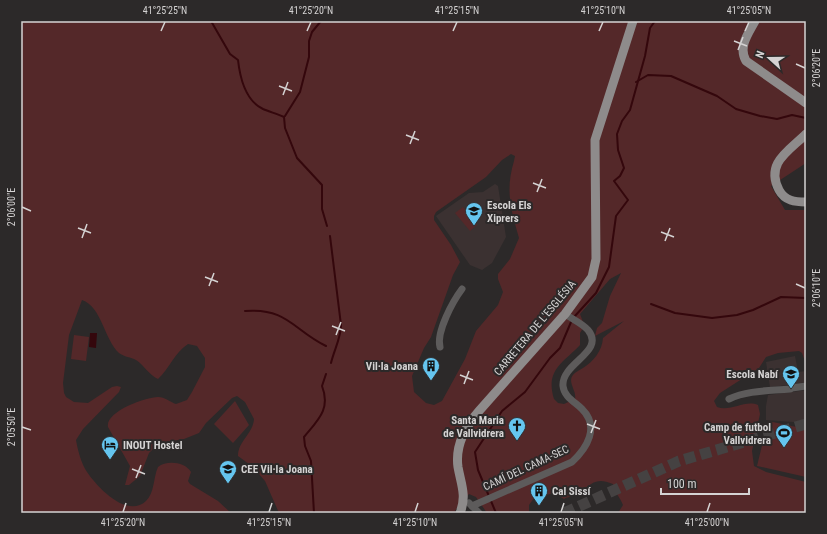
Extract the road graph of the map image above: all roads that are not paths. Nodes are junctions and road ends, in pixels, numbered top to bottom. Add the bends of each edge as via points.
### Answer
1 (633, 21) edge
2 (755, 21) edge
3 (806, 103) edge
4 (806, 134) edge
5 (806, 202) edge
6 (462, 289) dead end
7 (565, 314) junction
8 (440, 347) dead end
9 (806, 386) edge
10 (729, 399) dead end
11 (464, 499) junction
12 (472, 506) junction
13 (460, 513) edge
14 (479, 513) edge

1 - 7 main road, CARRETERA DE L'ESGLÉSIA via 595,140 594,272
2 - 3 main road via 743,45 742,54 746,61
4 - 5 main road via 780,159 774,176 785,198 794,202
6 - 8 street via 453,301 443,328
7 - 11 main road, CARRETERA DE L'ESGLÉSIA via 467,427 460,444 458,459
7 - 12 street, CAMÍ DEL CAMA-SEC via 588,331 592,340 589,351 565,376 563,388 587,415 591,434 581,454 572,462
9 - 10 street via 746,394
11 - 12 street
11 - 13 main road
12 - 14 street

